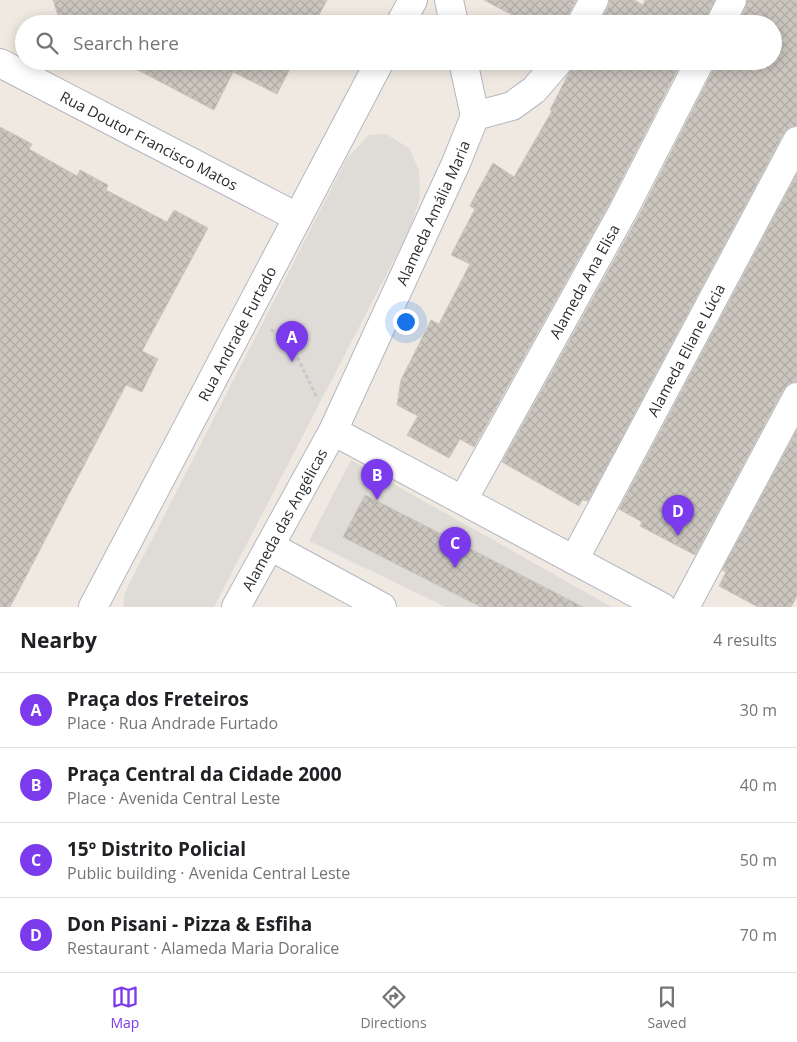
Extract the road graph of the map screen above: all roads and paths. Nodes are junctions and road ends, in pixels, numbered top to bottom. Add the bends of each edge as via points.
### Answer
1 (413, 0) edge
2 (449, 0) edge
3 (594, 0) edge
4 (732, 0) edge
5 (405, 15) edge
6 (452, 15) edge
7 (586, 15) edge
8 (724, 15) edge
9 (0, 63) edge
10 (375, 70) edge
11 (465, 70) edge
12 (551, 70) edge
13 (695, 70) edge
14 (476, 116) junction
15 (797, 141) edge
16 (297, 218) junction
17 (270, 328) dead end
18 (797, 397) edge
19 (333, 431) junction
20 (463, 500) junction
21 (270, 546) junction
22 (574, 560) junction
23 (92, 607) edge
24 (236, 607) edge
25 (382, 607) edge
26 (662, 607) edge
27 (685, 607) edge

1 - 5 street
2 - 6 street
3 - 7 street
4 - 8 street
9 - 16 street, Rua Doutor Francisco Matos
10 - 16 street, Rua Andrade Furtado
11 - 14 street
12 - 14 street via 534,90 512,106
13 - 20 street, Alameda Ana Elisa via 623,212
14 - 19 street, Alameda Amália Maria
15 - 22 street, Alameda Eliane Lúcia
16 - 23 street, Rua Andrade Furtado
17 - 19 path via 296,354
18 - 27 street
19 - 20 street
19 - 21 street, Alameda das Angélicas
20 - 22 street
21 - 24 street, Alameda das Angélicas
21 - 25 street
22 - 26 street

